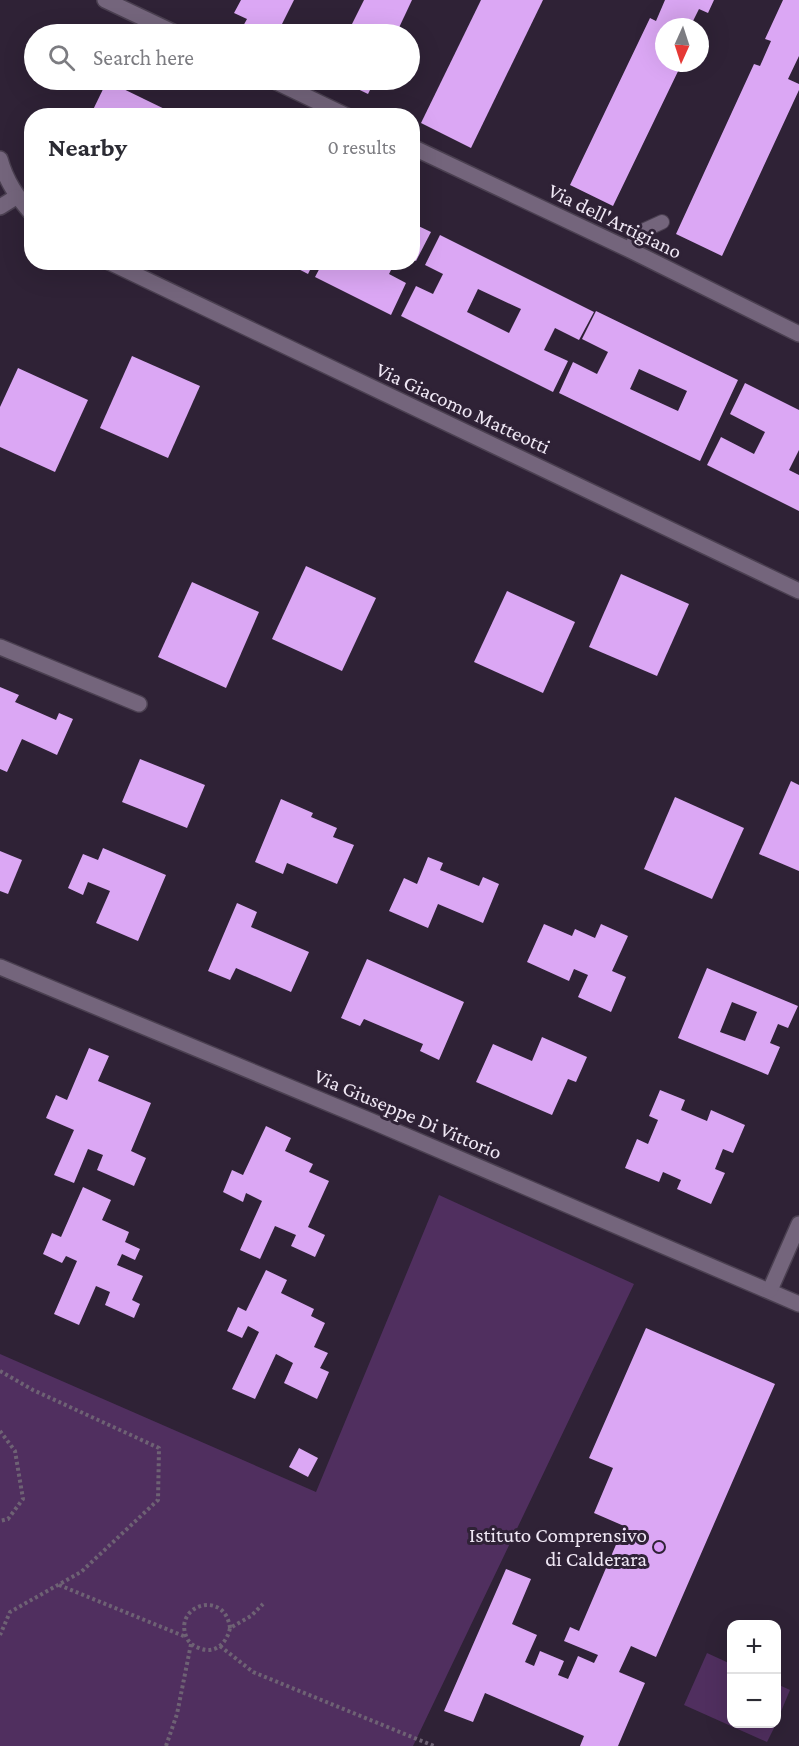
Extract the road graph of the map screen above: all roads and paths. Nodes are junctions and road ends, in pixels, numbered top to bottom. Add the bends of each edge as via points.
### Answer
1 (105, 0) edge
2 (156, 24) edge
3 (293, 90) edge
4 (330, 108) edge
5 (420, 151) edge
6 (1, 166) edge
7 (16, 197) junction
8 (24, 206) edge
9 (0, 207) edge
10 (662, 222) dead end
11 (630, 250) junction
12 (126, 270) edge
13 (799, 334) edge
14 (799, 591) edge
15 (0, 647) edge
16 (139, 704) dead end
17 (0, 967) edge
18 (799, 1224) edge
19 (770, 1290) junction
20 (799, 1304) edge
21 (0, 1371) edge
22 (0, 1431) edge
23 (0, 1521) edge
24 (58, 1585) junction
25 (263, 1604) dead end
26 (230, 1628) junction
27 (0, 1635) edge
28 (186, 1637) junction
29 (191, 1644) junction
30 (220, 1646) junction
31 (166, 1746) edge
32 (434, 1746) edge

1 - 2 street
3 - 4 street
5 - 11 street, Via dell'Artigiano
6 - 7 street
7 - 8 street
7 - 9 street
10 - 11 lane via 638,233
11 - 13 street, Via dell'Artigiano
12 - 14 street, Via Giacomo Matteotti
15 - 16 street
17 - 19 street, Via Giuseppe Di Vittorio
18 - 19 street
19 - 20 street, Via Giuseppe Di Vittorio
21 - 24 path via 159,1448 158,1500 81,1572
22 - 23 path via 15,1451 22,1499 8,1519
24 - 27 path via 10,1612
24 - 28 path
25 - 26 path
26 - 28 path via 226,1614 207,1604 193,1609 185,1622
26 - 30 path
28 - 29 path
29 - 30 path via 205,1650
29 - 31 path via 177,1714
30 - 32 path via 253,1672

